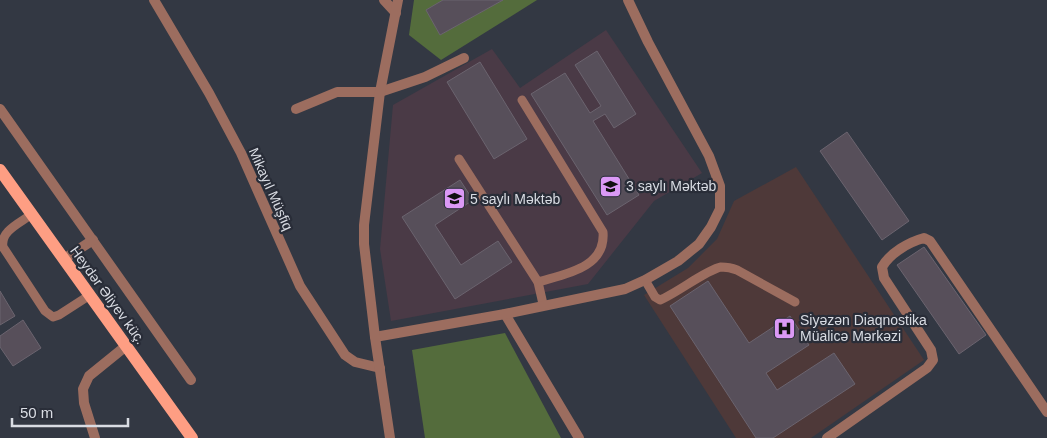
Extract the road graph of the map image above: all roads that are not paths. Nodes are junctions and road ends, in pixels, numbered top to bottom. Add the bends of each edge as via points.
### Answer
1 (154, 0) edge
2 (384, 0) edge
3 (398, 0) edge
4 (628, 0) edge
5 (396, 13) junction
6 (464, 58) dead end
7 (380, 92) junction
8 (522, 100) dead end
9 (0, 109) edge
10 (296, 109) dead end
11 (459, 159) dead end
12 (0, 170) edge
13 (32, 214) junction
14 (92, 240) junction
15 (64, 259) junction
16 (645, 280) junction
17 (538, 282) junction
18 (90, 295) junction
19 (795, 302) dead end
20 (543, 304) junction
21 (505, 314) junction
22 (375, 337) junction
23 (126, 346) junction
24 (380, 368) junction
25 (191, 380) dead end
26 (1047, 412) edge
27 (95, 438) edge
28 (192, 438) edge
29 (390, 438) edge
30 (579, 438) edge
31 (827, 438) edge

1 - 24 street, Mikayıl Müşfiq via 241,153 300,286 345,355 354,362
2 - 5 street
3 - 5 street
4 - 16 street via 709,156 720,186 720,209 699,244
5 - 7 street
6 - 7 street via 425,77
7 - 10 street via 337,92
7 - 22 street via 364,225
8 - 17 lane via 604,232 604,241 585,267
9 - 14 street
11 - 17 lane
12 - 13 main road, Heydər Əliyev küç.
13 - 15 main road, Heydər Əliyev küç.
13 - 18 lane via 5,234 2,240 3,247 45,311 53,317
14 - 15 street
14 - 25 street
15 - 18 main road, Heydər Əliyev küç.
16 - 19 lane via 660,300 714,270 728,267
16 - 20 street via 600,295
17 - 20 lane
18 - 23 main road, Heydər Əliyev küç.
20 - 21 street
21 - 22 street
21 - 30 street
22 - 24 street
23 - 27 street via 89,376 83,389
23 - 28 main road, Heydər Əliyev küç.
24 - 29 street
26 - 31 street via 930,241 924,238 911,242 885,261 882,267 884,278 931,350 933,360 927,368

